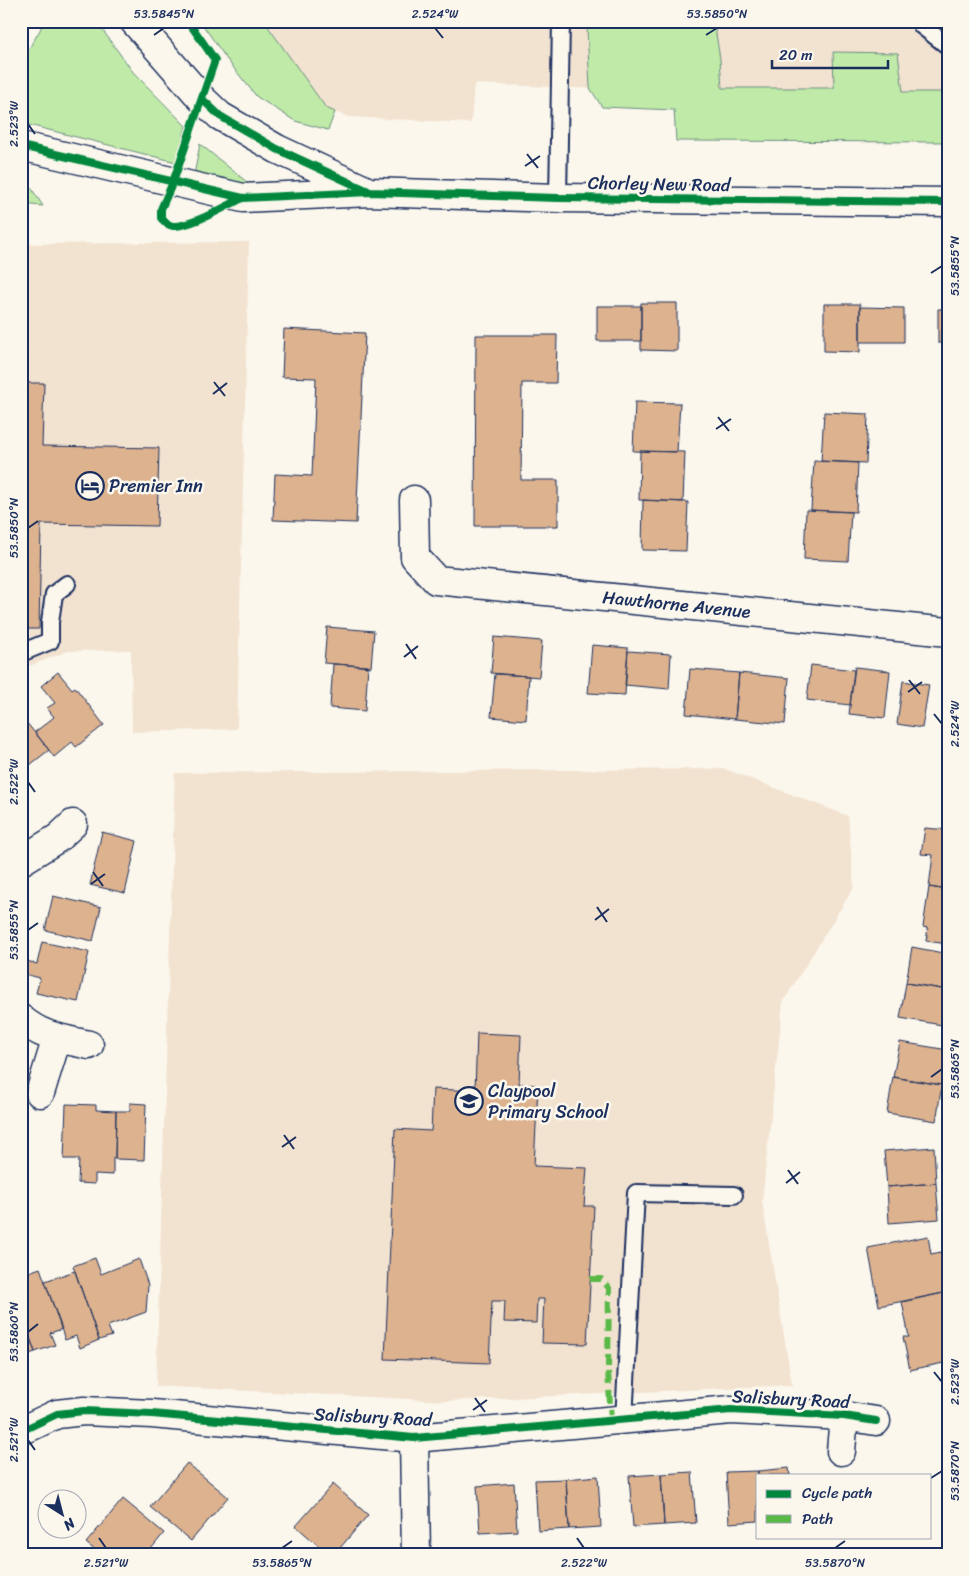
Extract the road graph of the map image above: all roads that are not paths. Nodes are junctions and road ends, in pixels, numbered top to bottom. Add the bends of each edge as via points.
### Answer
1 (134, 21) edge
2 (561, 21) edge
3 (922, 21) edge
4 (948, 46) edge
5 (21, 146) edge
6 (370, 192) junction
7 (558, 198) junction
8 (948, 202) edge
9 (414, 500) dead end
10 (67, 584) dead end
11 (948, 632) edge
12 (21, 653) edge
13 (73, 824) dead end
14 (21, 861) edge
15 (21, 1019) edge
16 (57, 1038) junction
17 (89, 1045) dead end
18 (40, 1093) dead end
19 (734, 1195) dead end
20 (844, 1416) junction
21 (624, 1420) junction
22 (876, 1421) dead end
23 (21, 1430) edge
24 (414, 1438) junction
25 (841, 1451) dead end
26 (416, 1555) edge

1 - 6 street, Chorley New Road via 202,100 220,116 277,149
2 - 7 lane
3 - 4 lane via 922,26
5 - 6 street, Chorley New Road via 242,198
6 - 7 street, Chorley New Road
7 - 8 street, Chorley New Road
9 - 11 street, Hawthorne Avenue via 415,557 436,580
10 - 12 lane via 54,594 50,641
13 - 14 street via 58,838
15 - 16 street via 45,1035
16 - 17 street
16 - 18 street
19 - 21 lane via 636,1194
20 - 21 street, Salisbury Road via 731,1410
20 - 22 street, Salisbury Road
20 - 25 street, Salisbury Road
21 - 24 street, Salisbury Road
23 - 24 street, Salisbury Road via 57,1414 84,1411 152,1414
24 - 26 street

